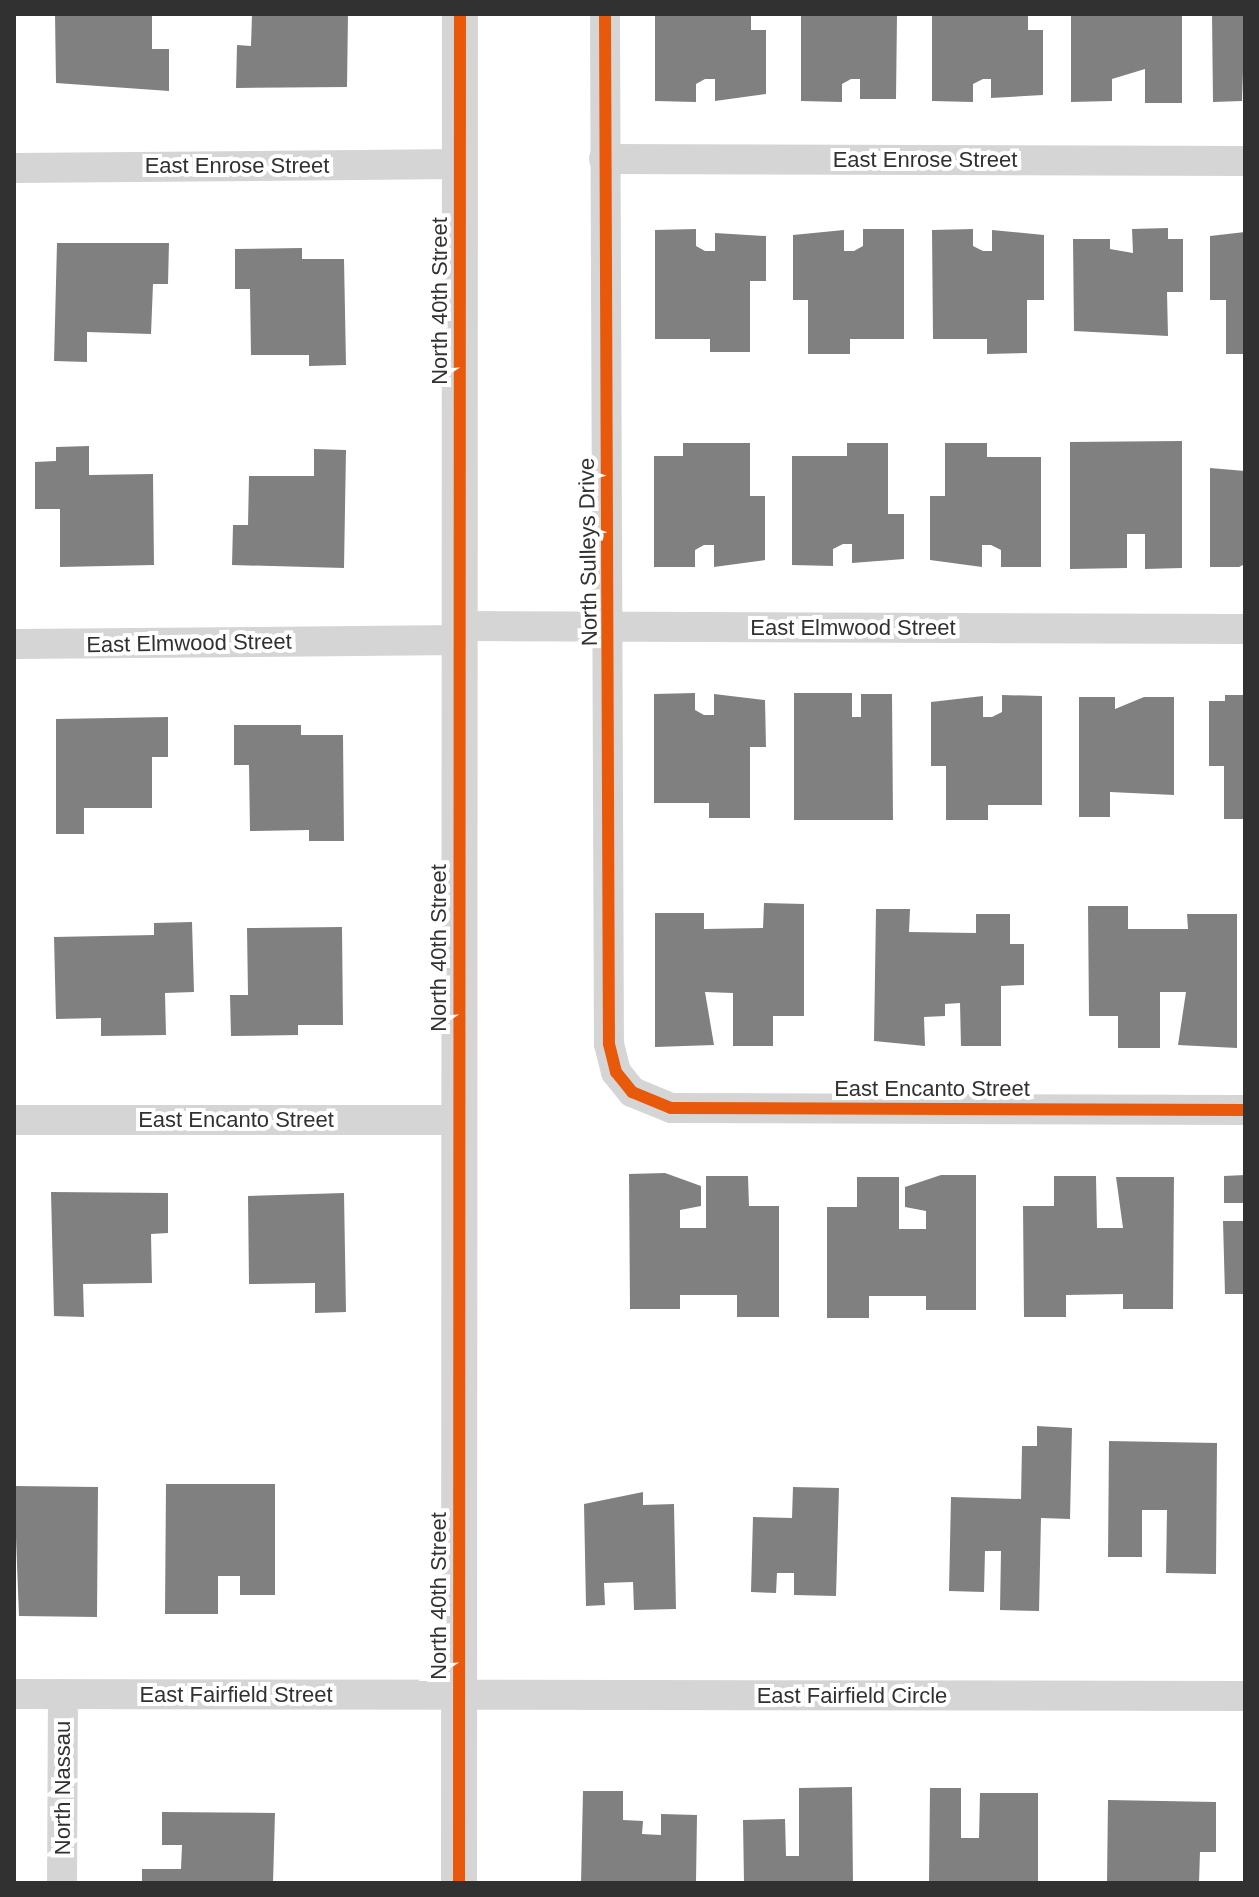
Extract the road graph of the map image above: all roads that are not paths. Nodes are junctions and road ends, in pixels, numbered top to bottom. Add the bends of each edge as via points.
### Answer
1 (460, 14) edge
2 (605, 14) edge
3 (604, 159) junction
4 (1245, 161) edge
5 (460, 164) junction
6 (14, 168) edge
7 (609, 627) junction
8 (1245, 629) edge
9 (460, 633) junction
10 (14, 644) edge
11 (624, 1086) joint
12 (1245, 1110) edge
13 (14, 1120) edge
14 (459, 1120) junction
15 (14, 1694) edge
16 (63, 1694) junction
17 (459, 1696) junction
18 (1245, 1696) edge
19 (62, 1883) edge
20 (459, 1883) edge

1 - 5 street, North 40th Street
2 - 3 street, North Sulleys Drive
3 - 4 street, East Enrose Street
3 - 7 street, North Sulleys Drive
5 - 6 street, East Enrose Street
5 - 9 street, North 40th Street
7 - 8 street, East Elmwood Street
7 - 9 street, East Elmwood Street
7 - 11 street, North Sulleys Drive via 609,1044
9 - 10 street, East Elmwood Street
9 - 14 street, North 40th Street
11 - 12 street, East Encanto Street via 671,1108
13 - 14 street, East Encanto Street
14 - 17 street, North 40th Street
15 - 16 street, East Fairfield Street
16 - 17 street, East Fairfield Street
16 - 19 street, North Nassau
17 - 18 street, East Fairfield Circle
17 - 20 street, North 40th Street

